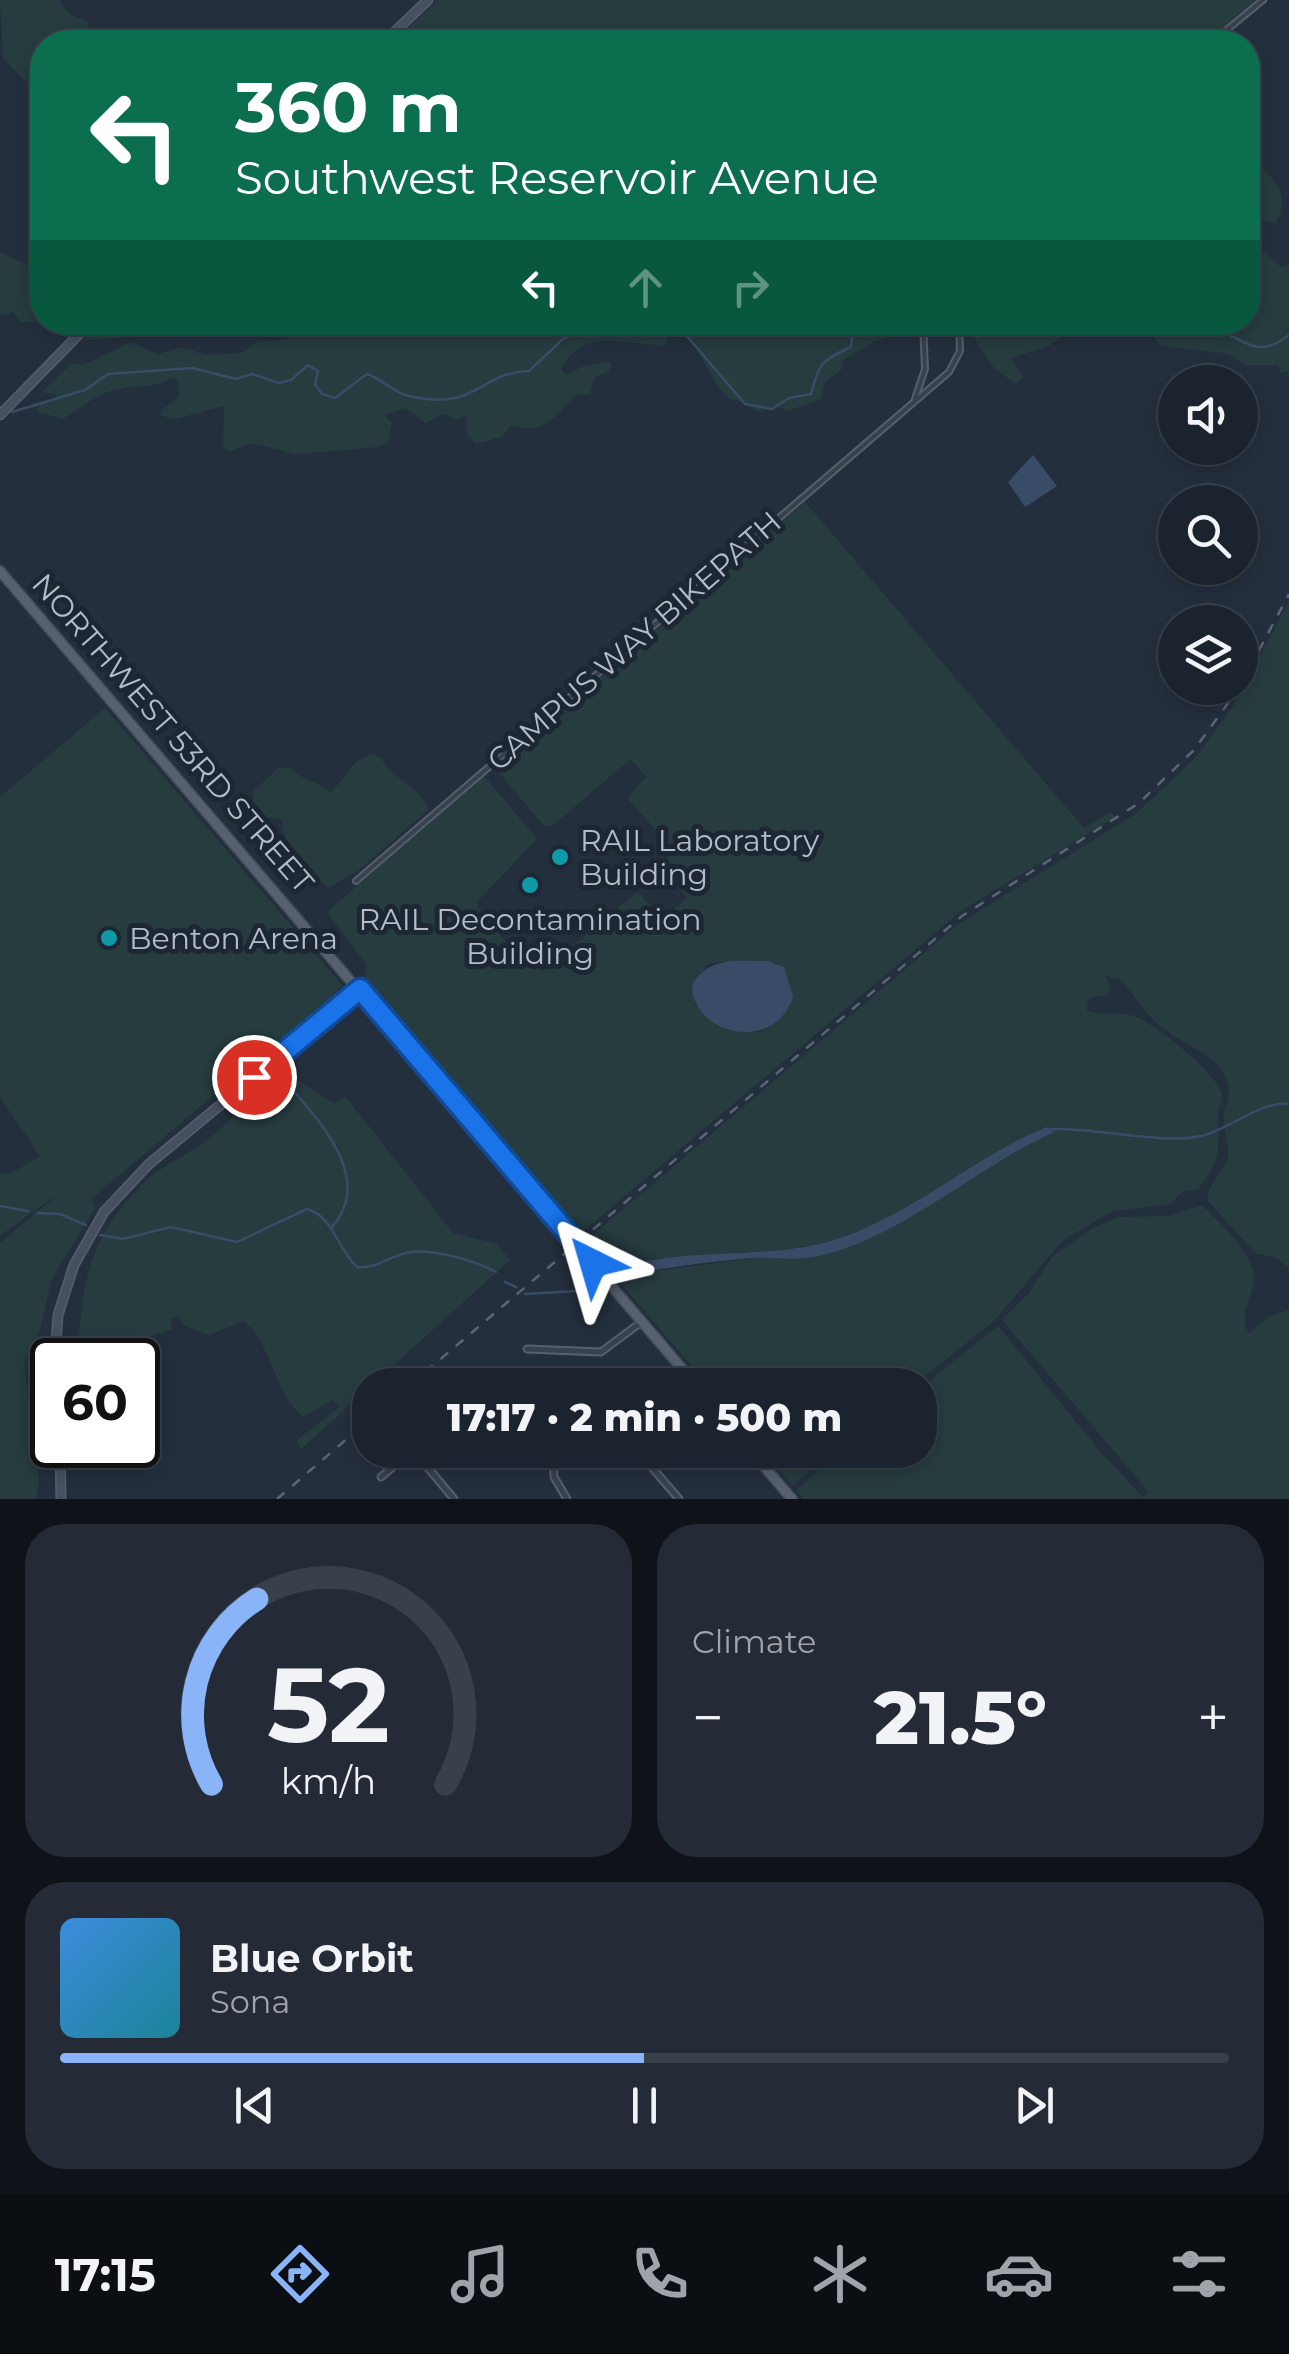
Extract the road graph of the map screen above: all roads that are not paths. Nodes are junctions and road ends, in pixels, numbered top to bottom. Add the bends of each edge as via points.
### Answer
1 (428, 0) edge
2 (1262, 0) edge
3 (397, 30) edge
4 (1226, 30) edge
5 (78, 335) edge
6 (923, 335) edge
7 (959, 335) edge
8 (912, 403) junction
9 (0, 414) edge
10 (0, 571) edge
11 (356, 881) dead end
12 (360, 989) junction
13 (642, 1321) junction
14 (54, 1338) edge
15 (527, 1349) dead end
16 (682, 1368) edge
17 (61, 1468) edge
18 (392, 1468) edge
19 (428, 1468) edge
20 (554, 1468) edge
21 (652, 1468) edge
22 (765, 1468) edge
23 (381, 1477) dead end
24 (62, 1499) edge
25 (454, 1499) edge
26 (567, 1499) edge
27 (678, 1499) edge
28 (792, 1499) edge

1 - 3 main road
2 - 4 street
5 - 9 main road
6 - 8 street via 923,382
7 - 8 street, CAMPUS WAY BIKEPATH via 955,366
8 - 11 street, CAMPUS WAY BIKEPATH
10 - 12 main road, NORTHWEST 53RD STREET
12 - 13 main road, NORTHWEST 53RD STREET
12 - 14 main road via 149,1164 104,1212 80,1250
13 - 15 street via 601,1352
13 - 16 main road, NORTHWEST 53RD STREET
17 - 24 main road
18 - 23 street
19 - 25 street
20 - 26 street
21 - 27 street
22 - 28 main road

